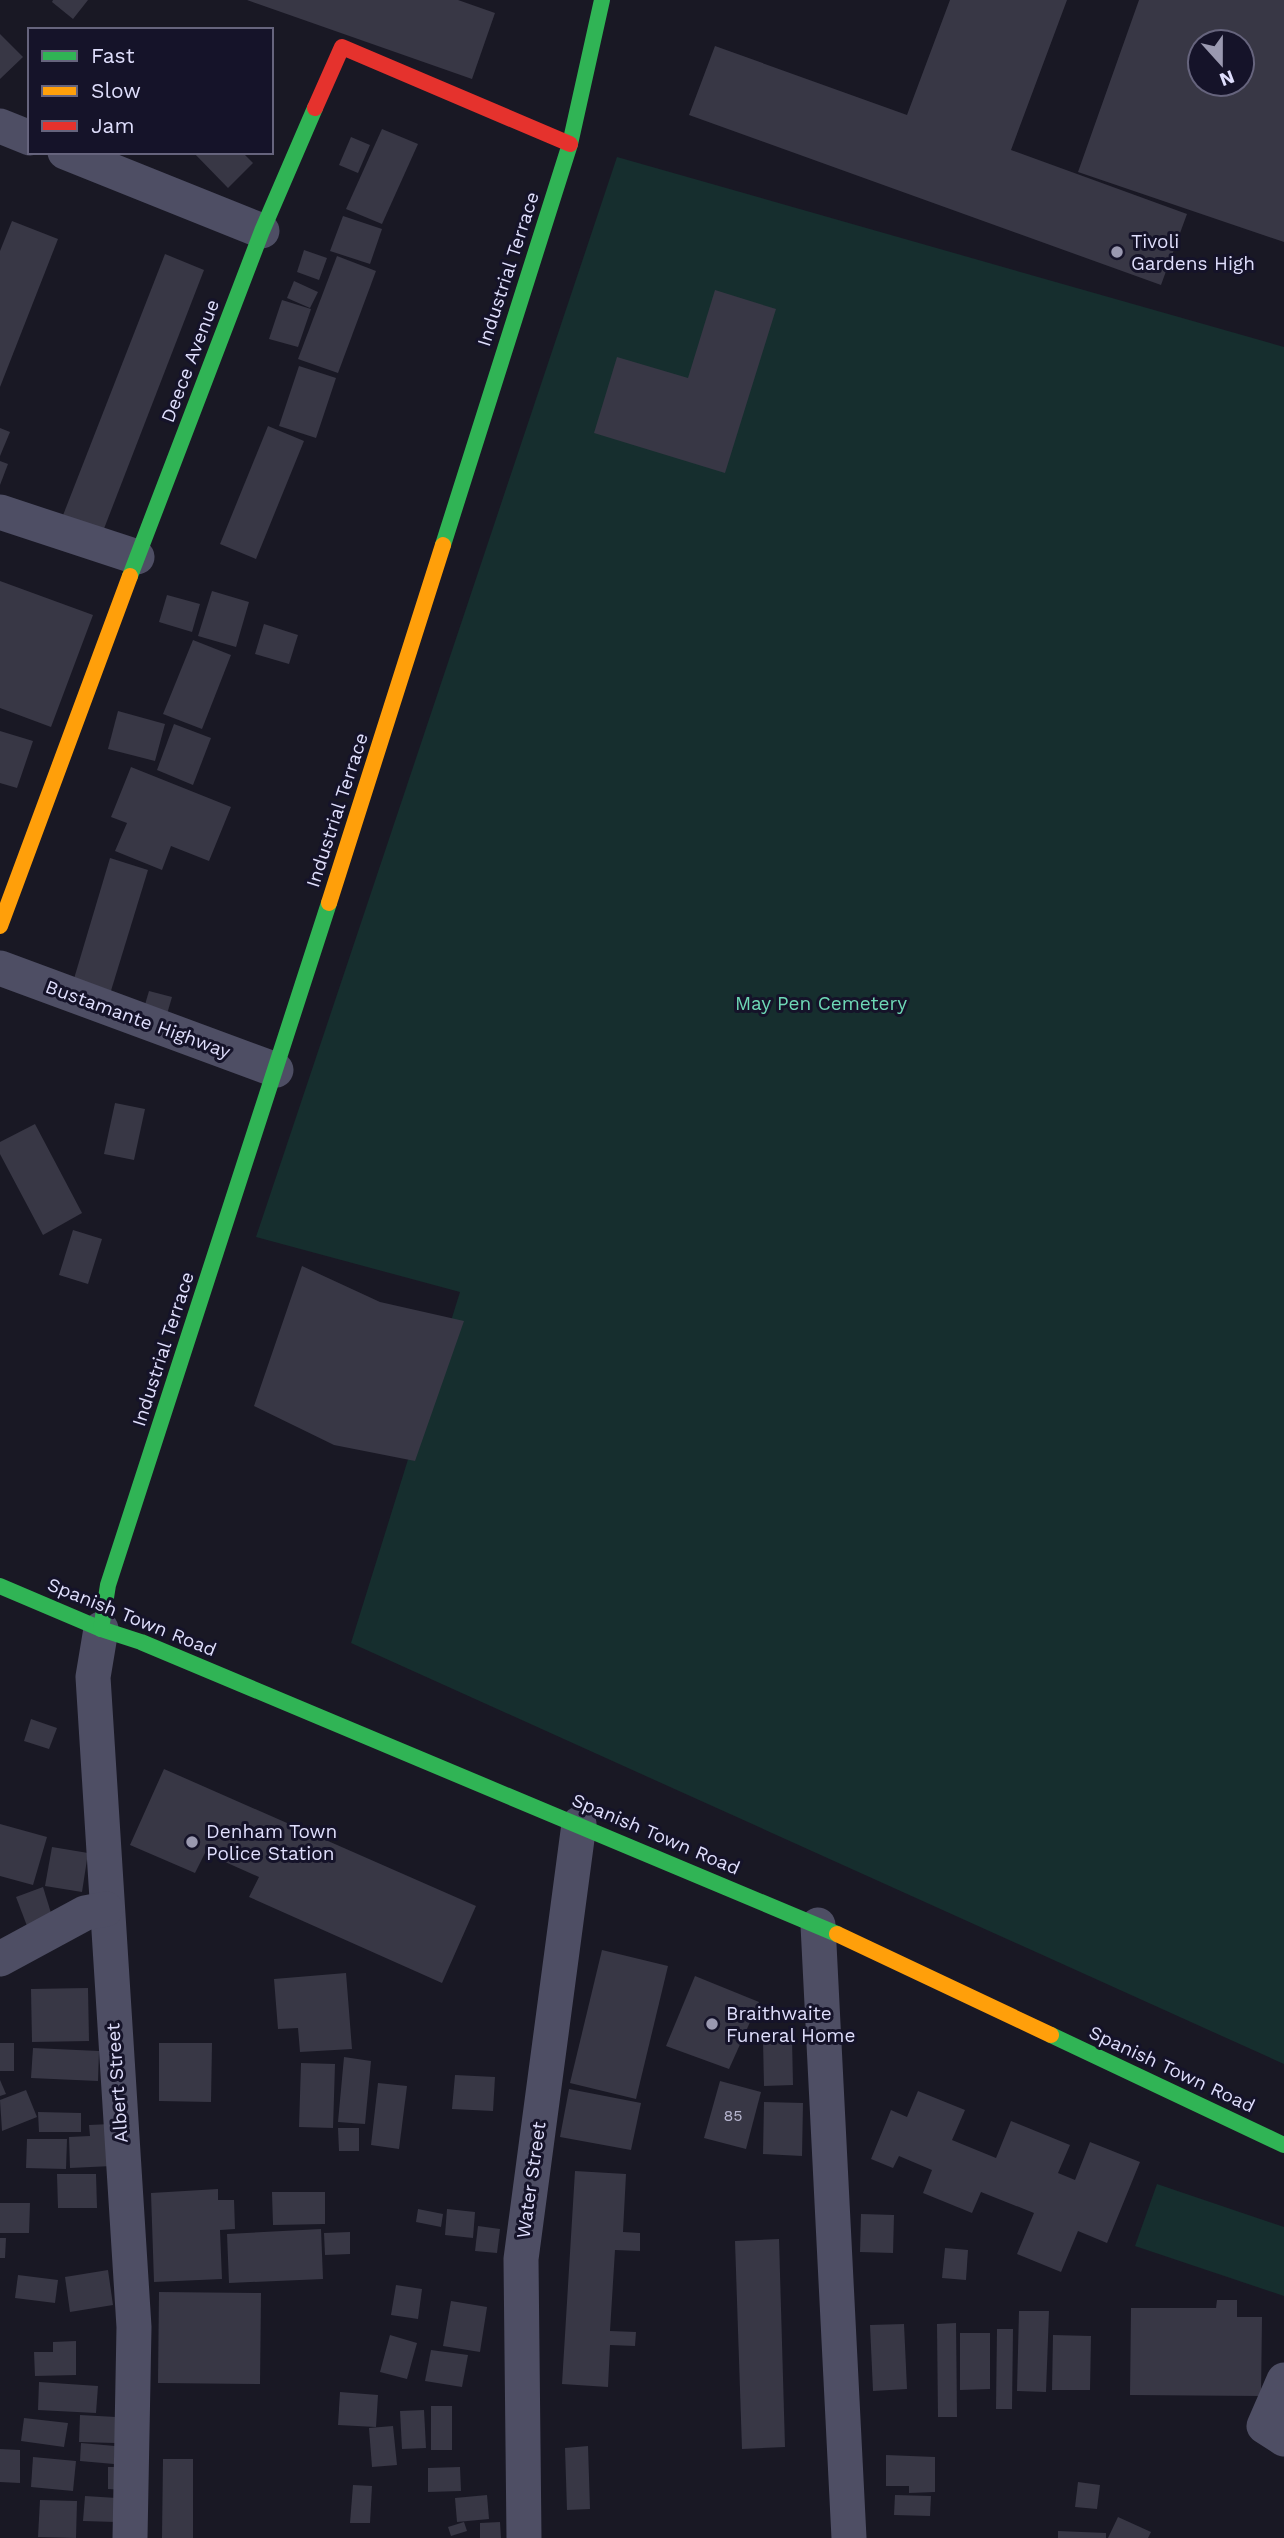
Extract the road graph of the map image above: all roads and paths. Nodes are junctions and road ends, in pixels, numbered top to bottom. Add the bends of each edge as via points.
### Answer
1 (602, 0) edge
2 (0, 126) edge
3 (28, 137) edge
4 (570, 144) junction
5 (70, 154) edge
6 (262, 231) junction
7 (0, 512) edge
8 (137, 557) junction
9 (0, 926) edge
10 (0, 968) edge
11 (276, 1070) junction
12 (0, 1586) edge
13 (102, 1629) junction
14 (579, 1824) junction
15 (106, 1909) junction
16 (818, 1925) junction
17 (0, 1959) edge
18 (1284, 2145) edge
19 (1284, 2379) edge
20 (1284, 2438) edge
21 (130, 2538) edge
22 (524, 2538) edge
23 (849, 2538) edge

1 - 4 street, Industrial Terrace
2 - 3 street
4 - 6 street, Deece Avenue via 342,47
4 - 11 street, Industrial Terrace
5 - 6 street
6 - 8 street, Deece Avenue
7 - 8 street
8 - 9 street, Deece Avenue
10 - 11 street, Bustamante Highway
11 - 13 street, Industrial Terrace via 108,1585
12 - 13 street, Spanish Town Road
13 - 14 street, Spanish Town Road
13 - 15 street, Albert Street via 93,1677
14 - 16 street, Spanish Town Road
14 - 22 street, Water Street via 521,2259
15 - 17 street via 85,1913
15 - 21 street, Albert Street via 134,2327
16 - 18 street, Spanish Town Road
16 - 23 street
19 - 20 street via 1264,2427

